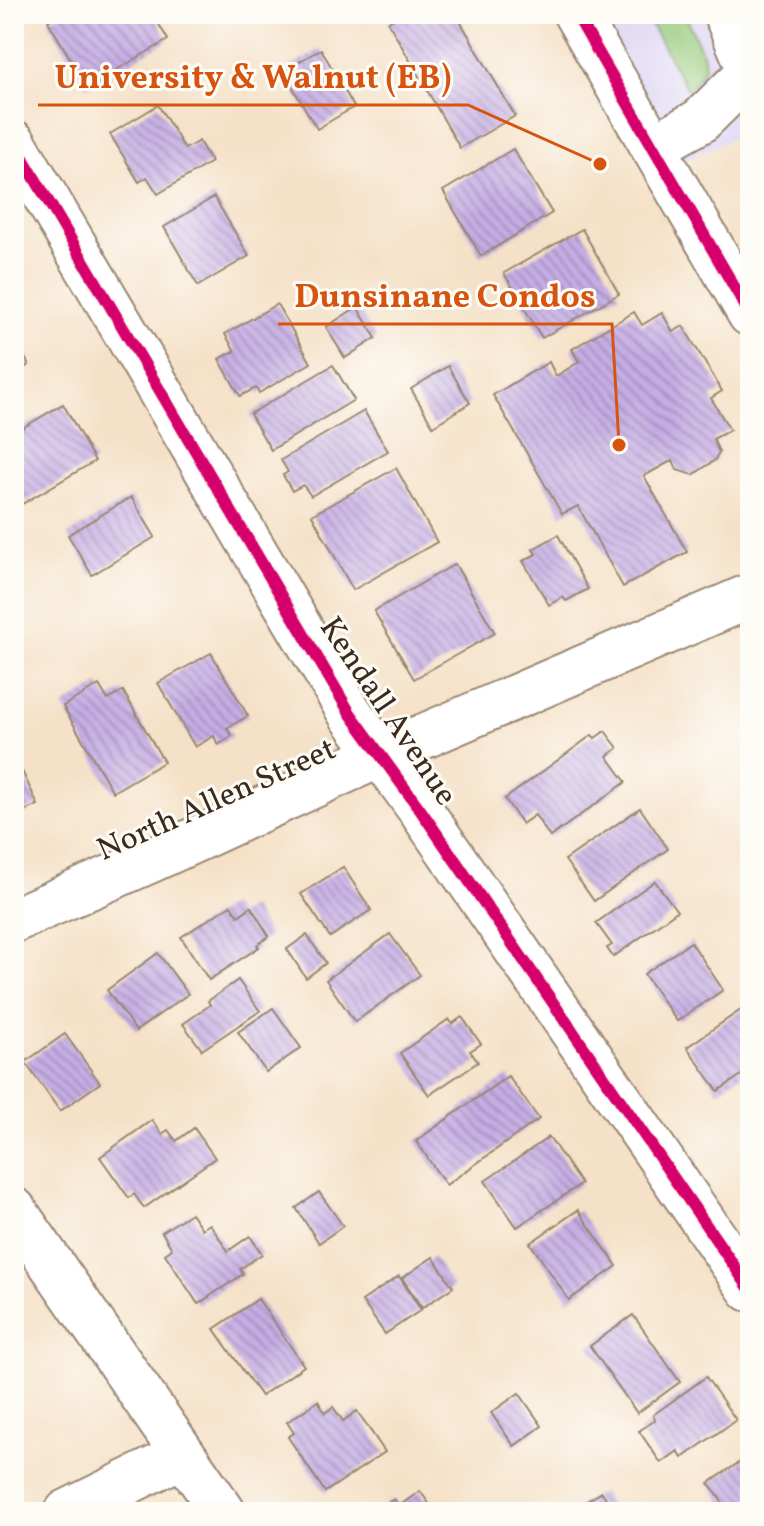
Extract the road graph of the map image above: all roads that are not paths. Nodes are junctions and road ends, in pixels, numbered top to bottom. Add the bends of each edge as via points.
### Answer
1 (576, 14) edge
2 (726, 14) edge
3 (750, 71) edge
4 (14, 143) edge
5 (653, 147) junction
6 (750, 314) edge
7 (750, 596) edge
8 (380, 755) junction
9 (14, 920) edge
10 (14, 1210) edge
11 (750, 1289) edge
12 (183, 1455) junction
13 (67, 1512) edge
14 (223, 1512) edge

1 - 5 street
2 - 3 street
3 - 5 street via 700,121
4 - 8 street, Kendall Avenue via 350,713
5 - 6 street
7 - 8 street, North Allen Street
8 - 9 street, North Allen Street
8 - 11 street, Kendall Avenue
10 - 12 street
12 - 13 street
12 - 14 street

